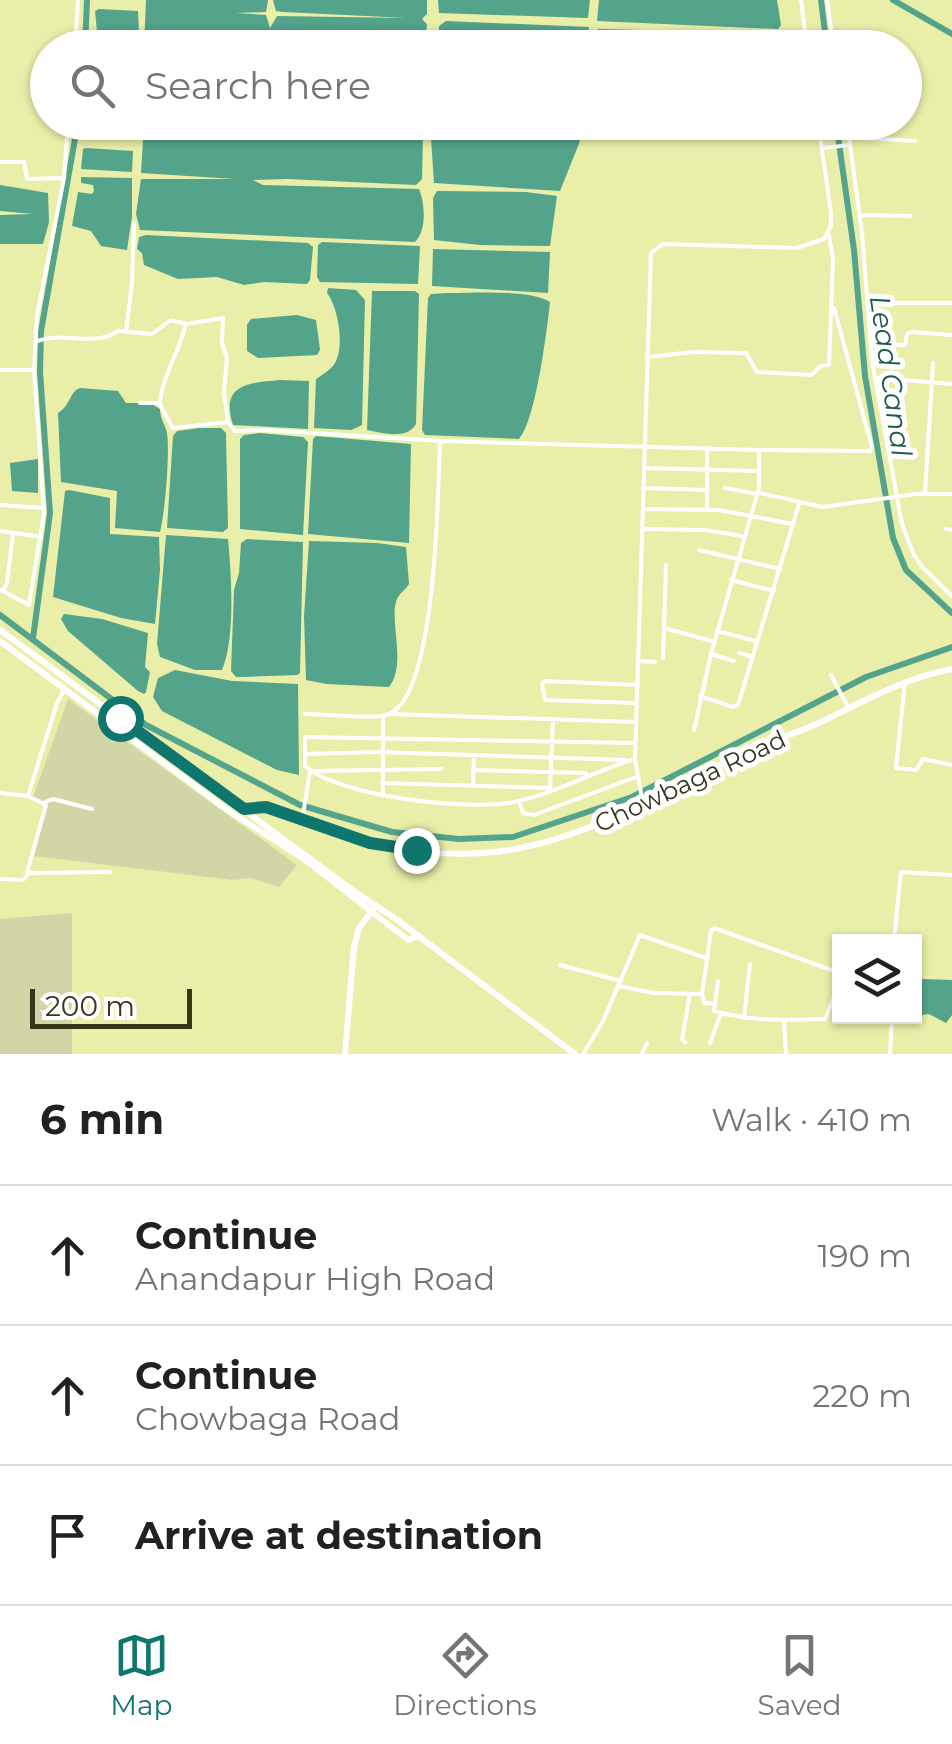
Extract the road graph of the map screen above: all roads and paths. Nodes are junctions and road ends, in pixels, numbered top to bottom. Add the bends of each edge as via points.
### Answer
1 (78, 0) edge
2 (801, 0) edge
3 (827, 0) edge
4 (76, 30) edge
5 (805, 30) edge
6 (831, 30) edge
7 (67, 140) edge
8 (821, 140) edge
9 (849, 140) edge
10 (892, 140) edge
11 (914, 142) dead end
12 (849, 145) junction
13 (822, 148) junction
14 (0, 162) edge
15 (64, 178) junction
16 (859, 215) junction
17 (912, 216) dead end
18 (134, 223) dead end
19 (828, 233) junction
20 (832, 302) junction
21 (868, 302) junction
22 (952, 304) edge
23 (186, 324) junction
24 (126, 332) junction
25 (952, 335) edge
26 (37, 341) junction
27 (871, 344) junction
28 (646, 358) junction
29 (932, 363) dead end
30 (0, 370) edge
31 (34, 370) junction
32 (876, 378) junction
33 (932, 381) junction
34 (952, 384) edge
35 (140, 402) dead end
36 (160, 404) junction
37 (228, 422) junction
38 (440, 441) junction
39 (644, 447) junction
40 (707, 448) junction
41 (758, 450) junction
42 (644, 468) junction
43 (707, 470) junction
44 (760, 471) junction
45 (643, 488) junction
46 (724, 488) dead end
47 (707, 490) junction
48 (757, 493) junction
49 (925, 494) junction
50 (952, 494) edge
51 (896, 496) junction
52 (799, 504) junction
53 (0, 505) edge
54 (44, 508) junction
55 (707, 508) junction
56 (643, 510) junction
57 (750, 516) junction
58 (793, 524) junction
59 (642, 529) junction
60 (0, 532) edge
61 (13, 534) junction
62 (40, 536) junction
63 (744, 536) junction
64 (699, 550) dead end
65 (738, 559) junction
66 (666, 565) dead end
67 (780, 569) junction
68 (731, 580) junction
69 (1, 590) edge
70 (774, 591) junction
71 (952, 596) edge
72 (664, 628) junction
73 (0, 630) edge
74 (718, 631) junction
75 (0, 641) edge
76 (758, 641) junction
77 (714, 642) junction
78 (738, 653) dead end
79 (711, 654) junction
80 (662, 658) dead end
81 (753, 658) junction
82 (639, 661) junction
83 (734, 661) dead end
84 (655, 662) dead end
85 (952, 669) edge
86 (831, 675) dead end
87 (905, 682) junction
88 (638, 684) junction
89 (66, 689) junction
90 (700, 696) junction
91 (637, 702) junction
92 (846, 703) junction
93 (305, 714) dead end
94 (390, 714) junction
95 (383, 716) junction
96 (552, 720) junction
97 (636, 722) junction
98 (694, 730) dead end
99 (383, 737) junction
100 (552, 741) junction
101 (636, 743) junction
102 (382, 752) junction
103 (305, 754) junction
104 (474, 755) junction
105 (551, 756) junction
106 (633, 760) junction
107 (952, 765) edge
108 (382, 768) junction
109 (442, 769) dead end
110 (473, 770) junction
111 (310, 771) junction
112 (551, 772) junction
113 (590, 774) junction
114 (636, 779) junction
115 (382, 783) junction
116 (472, 786) junction
117 (552, 788) junction
118 (0, 793) edge
119 (28, 796) junction
120 (383, 796) junction
121 (519, 800) junction
122 (642, 801) junction
123 (44, 802) junction
124 (92, 809) dead end
125 (241, 813) junction
126 (302, 820) junction
127 (110, 872) dead end
128 (27, 873) junction
129 (952, 875) edge
130 (0, 879) edge
131 (376, 906) junction
132 (370, 914) junction
133 (895, 934) edge
134 (418, 936) junction
135 (706, 958) junction
136 (750, 964) dead end
137 (560, 965) dead end
138 (832, 970) edge
139 (718, 981) dead end
140 (620, 984) junction
141 (690, 994) junction
142 (702, 994) junction
143 (832, 1002) edge
144 (715, 1004) junction
145 (720, 1013) junction
146 (744, 1018) junction
147 (784, 1020) junction
148 (892, 1024) edge
149 (685, 1042) dead end
150 (647, 1043) dead end
151 (710, 1043) dead end
152 (345, 1054) edge
153 (575, 1054) edge
154 (583, 1054) edge
155 (642, 1054) edge
156 (786, 1054) edge
157 (890, 1054) edge

1 - 4 street
2 - 5 street
3 - 6 street
7 - 15 street
8 - 13 street
9 - 12 street
10 - 11 street
12 - 13 street
12 - 16 street
13 - 19 street
14 - 15 street via 24,162 27,179
15 - 26 street
16 - 17 street
16 - 21 street
18 - 24 street
19 - 20 street
19 - 28 street via 797,248 655,247
20 - 28 street via 831,362 815,374 757,372 746,353
20 - 41 street via 872,448
21 - 22 street
21 - 27 street
23 - 24 street via 171,320 152,334
23 - 36 street
23 - 37 street via 223,318
24 - 26 street
25 - 27 street via 912,332 907,344
26 - 31 street
27 - 32 street
28 - 39 street
29 - 33 street
30 - 31 street
31 - 54 street
32 - 33 street
32 - 51 street
33 - 34 street
33 - 49 street
35 - 36 street
36 - 37 street via 173,428
37 - 38 street via 240,432
38 - 39 street
38 - 94 street via 434,586 418,664
39 - 40 street
39 - 42 street
40 - 41 street
40 - 43 street
41 - 44 street
42 - 43 street
42 - 45 street
43 - 44 street
43 - 47 street
44 - 48 street
45 - 47 street
45 - 56 street
46 - 48 street
47 - 55 street
48 - 52 street
48 - 57 street
49 - 50 street
49 - 51 street
51 - 52 street via 834,507
51 - 71 street via 913,554
52 - 58 street
53 - 54 street
54 - 62 street
55 - 56 street
55 - 57 street
56 - 59 street
57 - 58 street
57 - 63 street
58 - 67 street
59 - 63 street
59 - 82 street
60 - 61 street
61 - 62 street
61 - 69 street via 8,583
62 - 69 street via 29,605
63 - 65 street
64 - 65 street
65 - 67 street
65 - 68 street
66 - 72 street
67 - 70 street
68 - 70 street
68 - 74 street
70 - 76 street
72 - 77 street
72 - 80 street
73 - 125 main road
74 - 76 street
74 - 77 street
75 - 89 main road
76 - 81 street
77 - 79 street
78 - 81 street
79 - 83 street
79 - 90 street
81 - 90 street via 738,705
82 - 84 street
82 - 88 street
85 - 87 main road, Chowbaga Road
86 - 92 street
87 - 92 main road, Chowbaga Road
87 - 107 street via 896,766 916,770 923,759
88 - 91 street
88 - 91 street via 542,684 544,700
89 - 119 street
89 - 125 main road
90 - 98 street
91 - 97 street
92 - 122 main road, Chowbaga Road
93 - 95 street
94 - 95 street
94 - 96 street
95 - 99 street
96 - 97 street
96 - 100 street
97 - 101 street
99 - 100 street
99 - 102 street
99 - 103 street via 305,737
100 - 101 street
100 - 105 street
101 - 106 street
102 - 103 street
102 - 104 street
102 - 108 street
103 - 111 street
104 - 105 street
104 - 110 street
105 - 106 street
105 - 112 street
106 - 113 street
106 - 114 street
108 - 109 street
108 - 111 street
108 - 115 street
110 - 112 street
110 - 116 street
111 - 120 street
111 - 126 street
112 - 113 street
112 - 117 street
113 - 117 street
114 - 121 street via 534,815 523,813
114 - 122 street
115 - 116 street
115 - 120 street
116 - 117 street
117 - 121 street
118 - 119 street
119 - 123 street
120 - 121 street
122 - 126 main road, Chowbaga Road via 560,838 474,853 380,845
123 - 124 street
123 - 128 street
125 - 126 main road, Chowbaga Road via 266,807
125 - 131 main road
125 - 132 main road
127 - 128 street
128 - 130 street via 23,880
129 - 133 street via 901,872
131 - 132 main road
131 - 134 main road
132 - 134 main road via 405,939
132 - 152 main road via 354,947
134 - 153 main road
135 - 138 street via 714,928
135 - 140 street via 640,934
135 - 142 street
136 - 146 street
137 - 140 street
139 - 144 street
140 - 141 street
140 - 154 street
141 - 142 street
141 - 149 street
142 - 144 street via 704,1003
143 - 147 street via 825,1019
144 - 145 street
145 - 146 street
145 - 151 street
146 - 147 street
147 - 156 street
148 - 157 street
150 - 155 street

